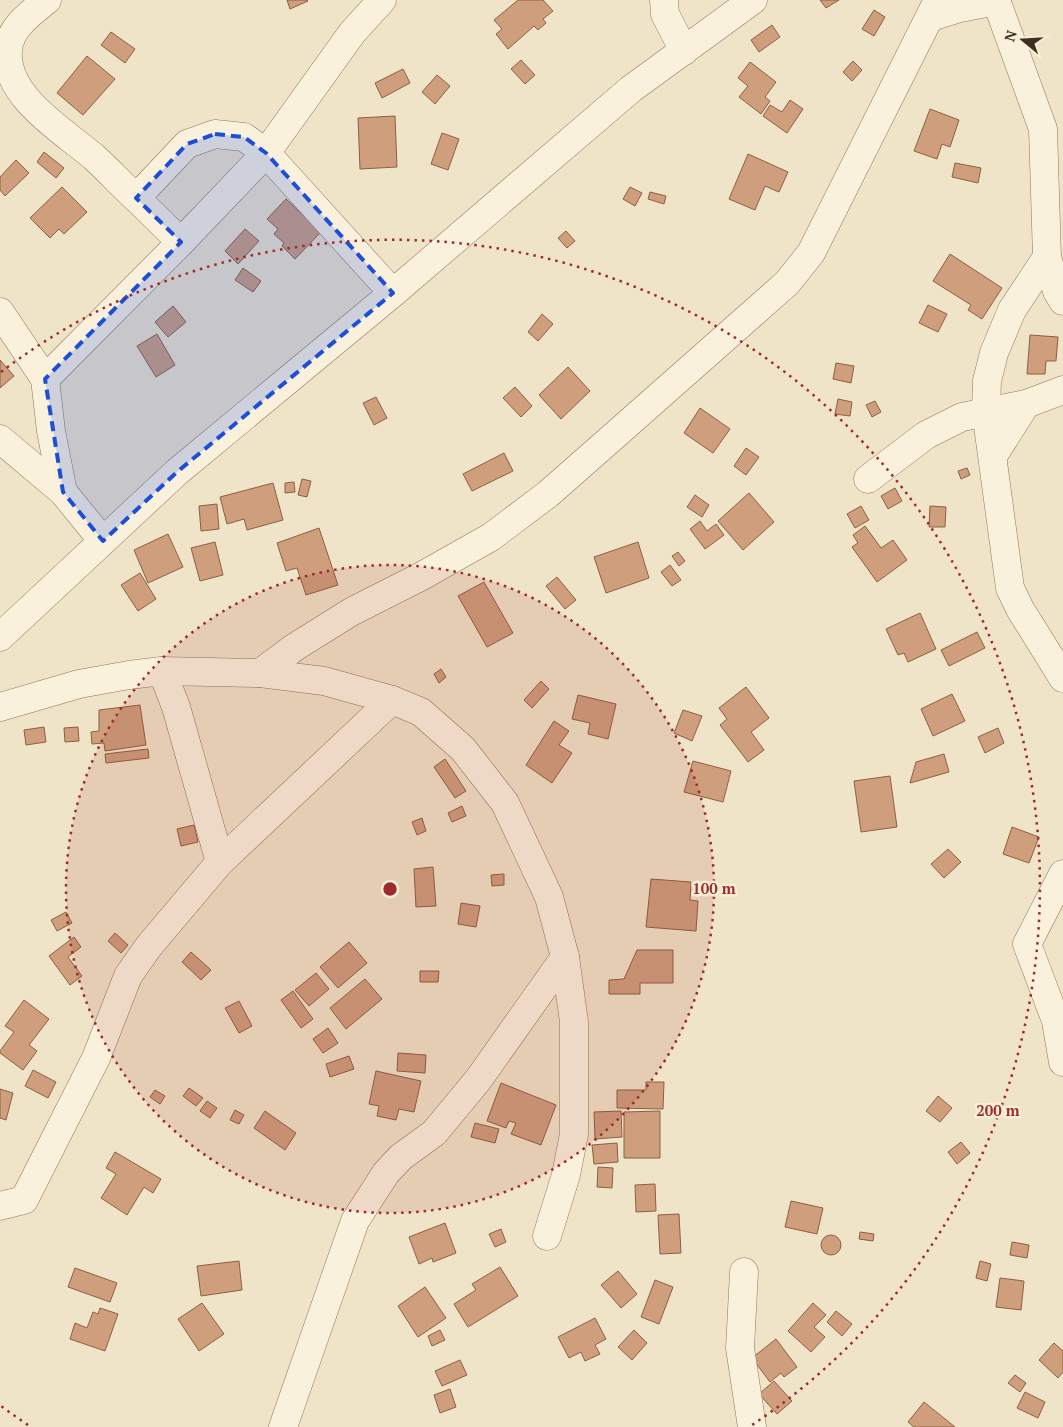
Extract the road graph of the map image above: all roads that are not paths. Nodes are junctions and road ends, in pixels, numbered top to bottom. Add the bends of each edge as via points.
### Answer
1 (47, 0) edge
2 (382, 0) edge
3 (664, 0) edge
4 (754, 0) edge
5 (996, 1) edge
6 (934, 9) edge
7 (684, 51) junction
8 (1053, 134) edge
9 (266, 153) junction
10 (136, 198) junction
11 (181, 242) junction
12 (1047, 257) junction
13 (393, 293) junction
14 (1063, 301) edge
15 (0, 312) edge
16 (45, 379) junction
17 (1063, 390) edge
18 (1026, 404) junction
19 (986, 411) junction
20 (0, 438) edge
21 (992, 456) junction
22 (868, 480) dead end
23 (63, 492) junction
24 (103, 541) junction
25 (0, 636) edge
26 (162, 671) junction
27 (260, 673) junction
28 (1063, 678) edge
29 (392, 700) junction
30 (0, 707) edge
31 (220, 862) junction
32 (1063, 874) edge
33 (565, 957) junction
34 (1063, 1062) edge
35 (0, 1206) edge
36 (547, 1236) dead end
37 (744, 1272) dead end
38 (283, 1427) edge
39 (752, 1427) edge

1 - 10 street via 19,23 8,49 11,76 31,105
2 - 9 street via 352,33
3 - 7 street via 665,14
4 - 7 street
5 - 6 street
5 - 8 street
6 - 27 street via 811,253 787,283 599,450 491,537 351,612
7 - 13 street via 631,89
8 - 12 street
9 - 10 street via 244,137 215,134 187,144
9 - 11 street
9 - 13 street
10 - 11 street
11 - 16 street
12 - 14 street
12 - 19 street via 1012,310 994,353 987,381
13 - 24 street via 177,472
15 - 16 street
16 - 23 street via 52,440
17 - 18 street
18 - 19 street
18 - 21 street
19 - 21 street
19 - 22 street via 962,417 926,435
20 - 23 street
21 - 28 street via 1010,588
23 - 24 street
24 - 25 street
26 - 27 street
26 - 30 street via 78,684
26 - 31 street via 176,707
27 - 29 street via 324,681
29 - 31 street
29 - 33 street via 420,712 441,727 463,748 505,803 549,897
31 - 35 street via 128,976 96,1058 24,1200
32 - 34 street via 1027,944 1056,1021
33 - 36 street via 574,1022 574,1134 566,1175
33 - 38 street via 478,1080 434,1133 401,1157 386,1173 355,1221
37 - 39 street via 740,1348

